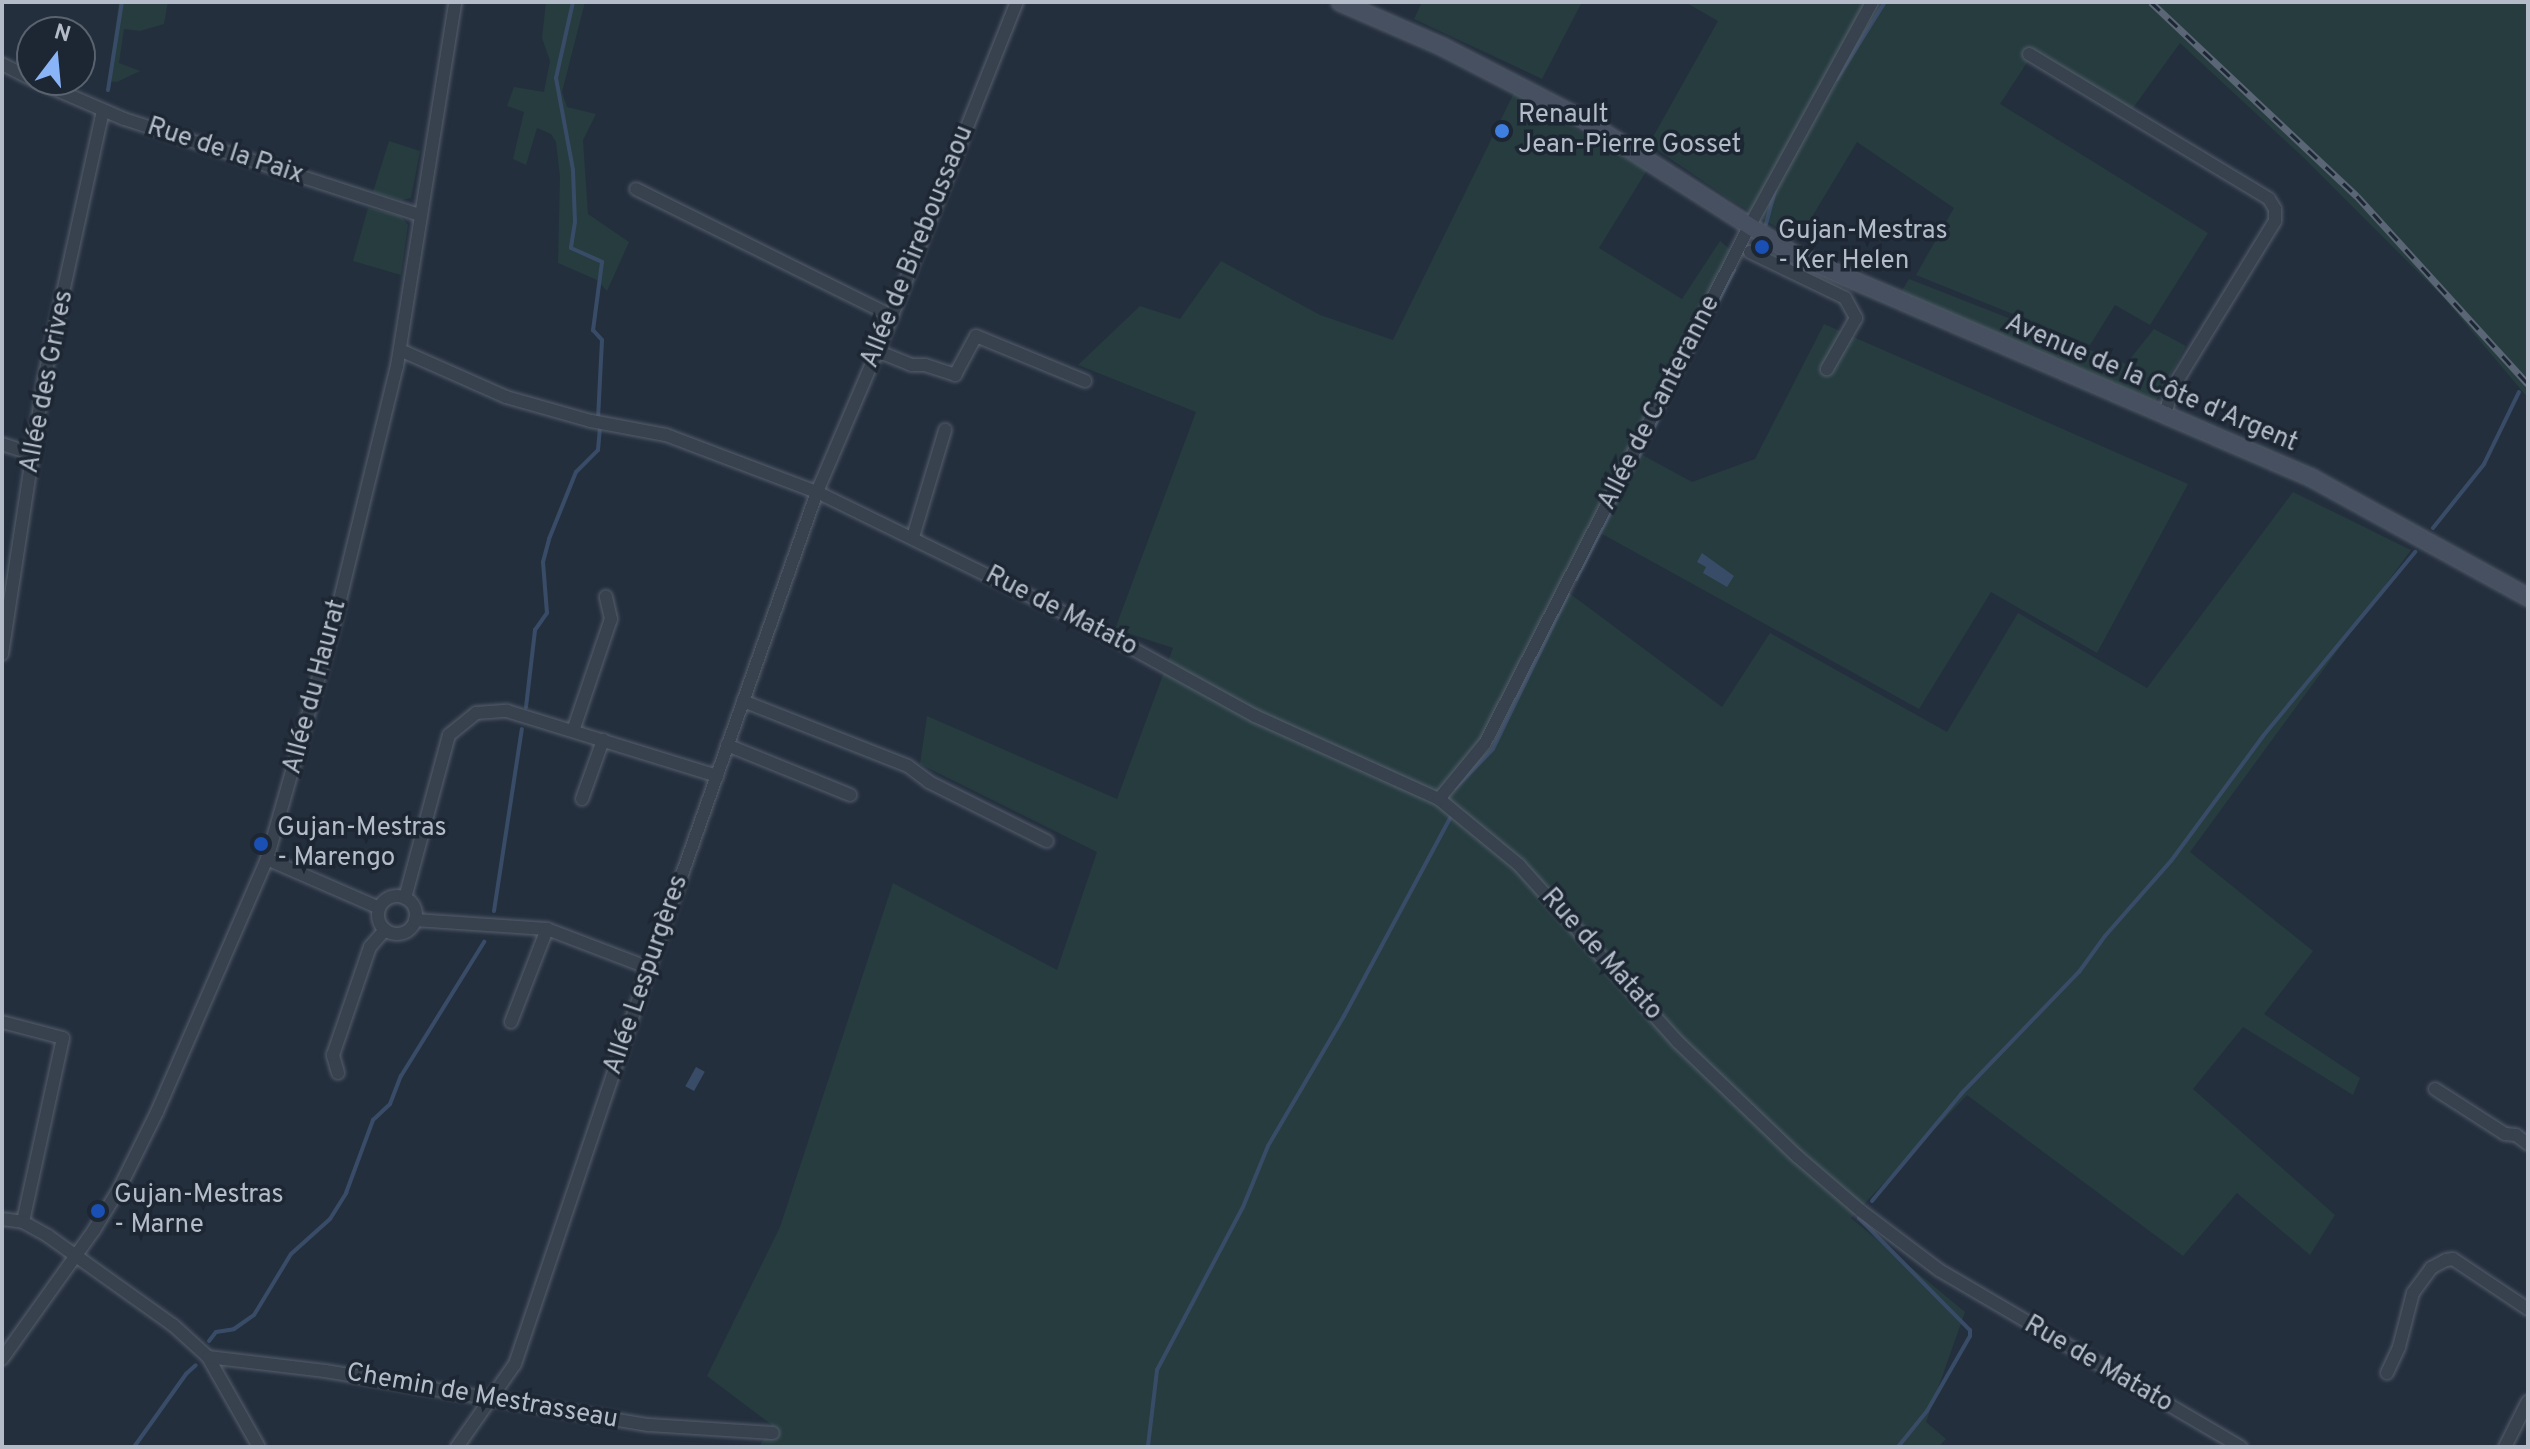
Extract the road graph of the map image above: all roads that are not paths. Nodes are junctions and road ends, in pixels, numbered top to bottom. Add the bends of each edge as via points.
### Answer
1 (455, 2) edge
2 (1017, 2) edge
3 (1340, 2) edge
4 (1872, 2) edge
5 (2029, 54) dead end
6 (69, 96) edge
7 (103, 111) junction
8 (636, 189) dead end
9 (419, 215) junction
10 (1749, 227) junction
11 (1750, 252) dead end
12 (1852, 281) junction
13 (1845, 298) junction
14 (892, 316) junction
15 (400, 350) junction
16 (877, 351) junction
17 (1827, 369) dead end
18 (1085, 381) dead end
19 (2165, 416) junction
20 (945, 430) dead end
21 (2, 444) edge
22 (33, 454) junction
23 (817, 492) junction
24 (913, 537) junction
25 (606, 597) dead end
26 (2528, 597) edge
27 (2, 654) edge
28 (743, 701) junction
29 (573, 731) junction
30 (603, 740) junction
31 (727, 745) junction
32 (717, 776) junction
33 (850, 795) dead end
34 (582, 799) dead end
35 (1439, 799) junction
36 (1047, 841) dead end
37 (267, 859) junction
38 (405, 898) junction
39 (379, 908) junction
40 (415, 920) junction
41 (547, 929) junction
42 (385, 930) junction
43 (649, 968) junction
44 (2, 1022) edge
45 (511, 1022) dead end
46 (338, 1073) dead end
47 (2435, 1089) dead end
48 (2528, 1144) edge
49 (2, 1219) edge
50 (23, 1222) junction
51 (75, 1254) junction
52 (2528, 1309) edge
53 (208, 1357) junction
54 (2, 1359) edge
55 (2387, 1373) dead end
56 (492, 1397) junction
57 (2528, 1401) edge
58 (773, 1433) dead end
59 (259, 1447) edge
60 (457, 1447) edge
61 (2241, 1447) edge
62 (2505, 1447) edge

1 - 9 street, Allée du Haurat
2 - 14 street, Allée de Bireboussaou
3 - 10 main road, Avenue de la Côte d'Argent via 1443,47 1584,120
4 - 10 street, Allée de Canteranne
5 - 19 street via 2269,199 2275,209 2275,221 2172,389
6 - 7 street, Rue de la Paix
7 - 9 street, Rue de la Paix
7 - 22 street, Allée des Grives via 44,379
8 - 14 street
9 - 15 street, Allée du Haurat
10 - 12 main road, Avenue de la Côte d'Argent
10 - 35 street, Allée de Canteranne via 1485,743
11 - 13 street
12 - 13 street
12 - 19 main road, Avenue de la Côte d'Argent
13 - 17 street via 1856,318
14 - 16 street, Allée de Bireboussaou
15 - 23 street, Rue de Matato via 506,397 666,435
15 - 37 street, Allée du Haurat via 347,576
16 - 18 street via 955,375 976,336
16 - 23 street, Allée de Bireboussaou
19 - 26 main road, Avenue de la Côte d'Argent via 2350,497
20 - 24 street
21 - 22 street
22 - 27 street, Allée des Grives
23 - 24 street, Rue de Matato
23 - 28 street, Allée Lespurgères
24 - 35 street, Rue de Matato via 1255,716
25 - 29 street via 611,619
28 - 31 street, Allée Lespurgères
28 - 36 street via 908,766 929,782
29 - 30 street
29 - 38 street via 507,711 476,713 449,735
30 - 32 street
30 - 34 street
31 - 32 street, Allée Lespurgères
31 - 33 street
32 - 43 street, Allée Lespurgères
35 - 61 street, Rue de Matato via 1519,865 1678,1042 1861,1211 1939,1270
37 - 39 street
37 - 51 street, Allée du Haurat via 157,1112 119,1189
38 - 39 street via 387,899
38 - 40 street via 413,905
39 - 42 street
40 - 41 street
40 - 42 street via 405,932
41 - 43 street
41 - 45 street
42 - 46 street via 370,947 333,1055
43 - 56 street, Allée Lespurgères via 515,1364
44 - 50 street via 63,1038
47 - 48 street
49 - 50 street
50 - 51 street
51 - 53 street
51 - 54 street, Allée du Haurat
52 - 55 street via 2453,1259 2446,1260 2431,1268 2413,1293
53 - 56 street, Chemin de Mestrasseau
53 - 59 street
56 - 58 street, Chemin de Mestrasseau via 649,1425
56 - 60 street, Allée Lespurgères
57 - 62 street

